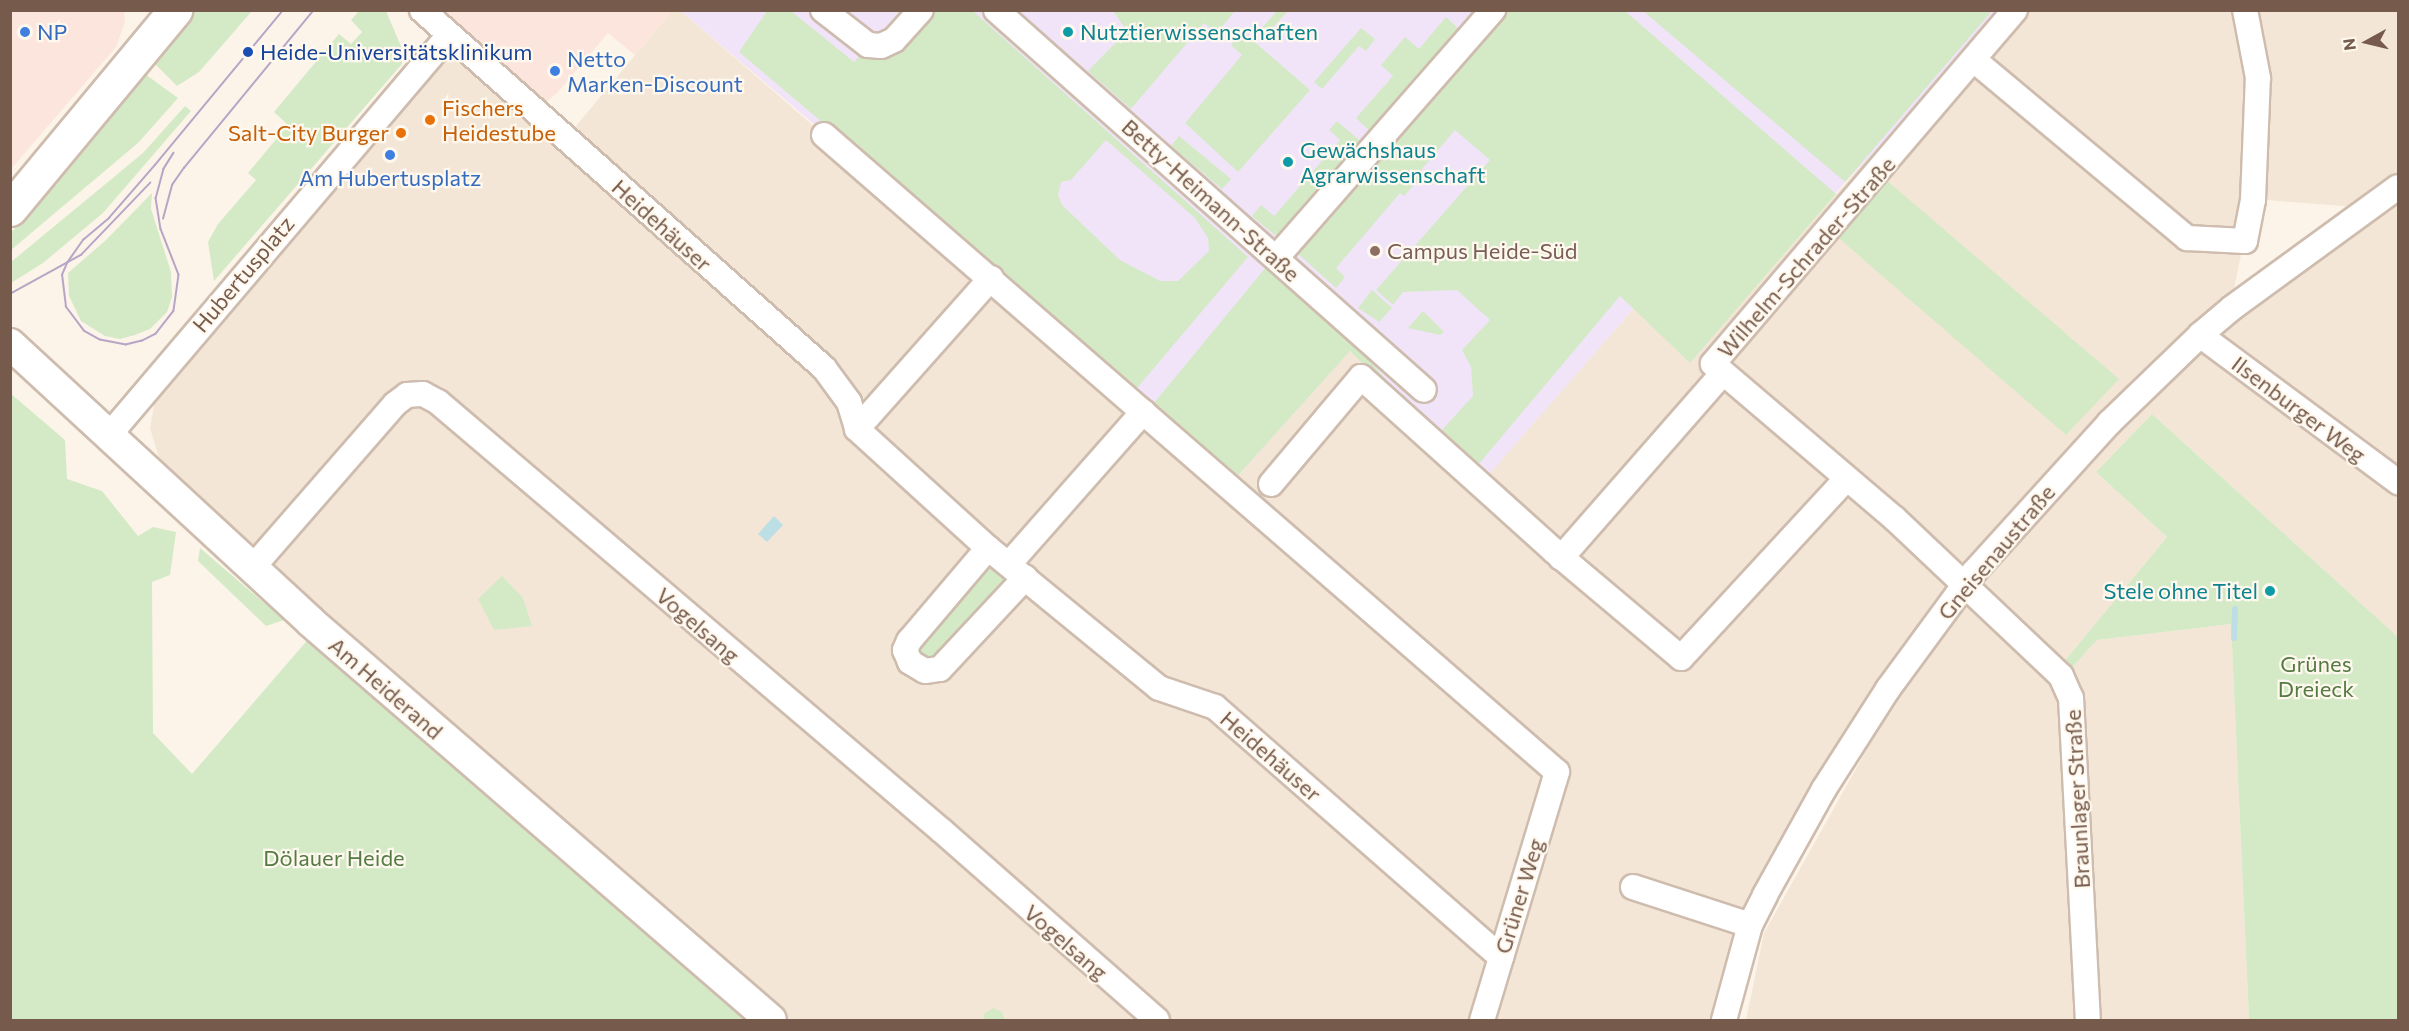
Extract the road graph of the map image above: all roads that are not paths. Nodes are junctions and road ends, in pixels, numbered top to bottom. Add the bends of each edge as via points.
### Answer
1 (422, 10) edge
2 (823, 10) edge
3 (921, 10) edge
4 (996, 10) edge
5 (1493, 10) edge
6 (2015, 10) edge
7 (2245, 10) edge
8 (166, 14) edge
9 (448, 35) junction
10 (1974, 60) junction
11 (824, 135) dead end
12 (2398, 187) edge
13 (10, 209) edge
14 (1276, 258) junction
15 (991, 278) junction
16 (2200, 336) junction
17 (10, 344) edge
18 (1723, 373) junction
19 (1424, 390) dead end
20 (1143, 412) junction
21 (856, 429) junction
22 (110, 434) junction
23 (1846, 479) junction
24 (2398, 482) edge
25 (1271, 484) dead end
26 (988, 548) junction
27 (1561, 558) junction
28 (254, 567) junction
29 (1017, 571) junction
30 (1964, 584) junction
31 (1633, 887) dead end
32 (1750, 926) junction
33 (1501, 957) junction
34 (771, 1020) edge
35 (1157, 1020) edge
36 (1482, 1020) edge
37 (1724, 1020) edge
38 (2088, 1020) edge

1 - 9 street
2 - 3 street via 868,45 881,46 894,40
4 - 14 street, Betty-Heimann-Straße
5 - 14 street
6 - 10 street, Wilhelm-Schrader-Straße
7 - 10 street via 2258,78 2253,200 2245,241 2187,238
8 - 13 main road
9 - 21 street, Heidehäuser via 824,368 849,402
9 - 22 street, Hubertusplatz
10 - 18 street, Wilhelm-Schrader-Straße via 1713,364
11 - 15 street
12 - 16 street, Gneisenaustraße via 2232,308
14 - 19 street, Betty-Heimann-Straße
15 - 20 street
15 - 21 street
16 - 24 street, Ilsenburger Weg
16 - 30 street, Gneisenaustraße via 2109,423
17 - 22 street, Am Heiderand
18 - 23 street, Wilhelm-Schrader-Straße
18 - 27 street
20 - 29 street
20 - 33 street, Grüner Weg via 1557,772
21 - 26 street, Heidehäuser
22 - 28 street, Am Heiderand
23 - 27 street via 1681,658
23 - 30 street, Wilhelm-Schrader-Straße
25 - 27 street via 1361,377
26 - 29 street, Heidehäuser
26 - 29 street via 909,641 905,650 910,662 925,671 940,669
28 - 34 street, Am Heiderand via 320,630
28 - 35 street, Vogelsang via 395,404 407,395 423,394 438,402 942,831
29 - 33 street, Heidehäuser via 1159,688 1215,707
30 - 32 street, Gneisenaustraße via 1888,689 1831,779
30 - 38 street, Braunlager Straße via 2061,676 2071,698
31 - 32 street
32 - 37 street, Gneisenaustraße
33 - 36 street, Grüner Weg

